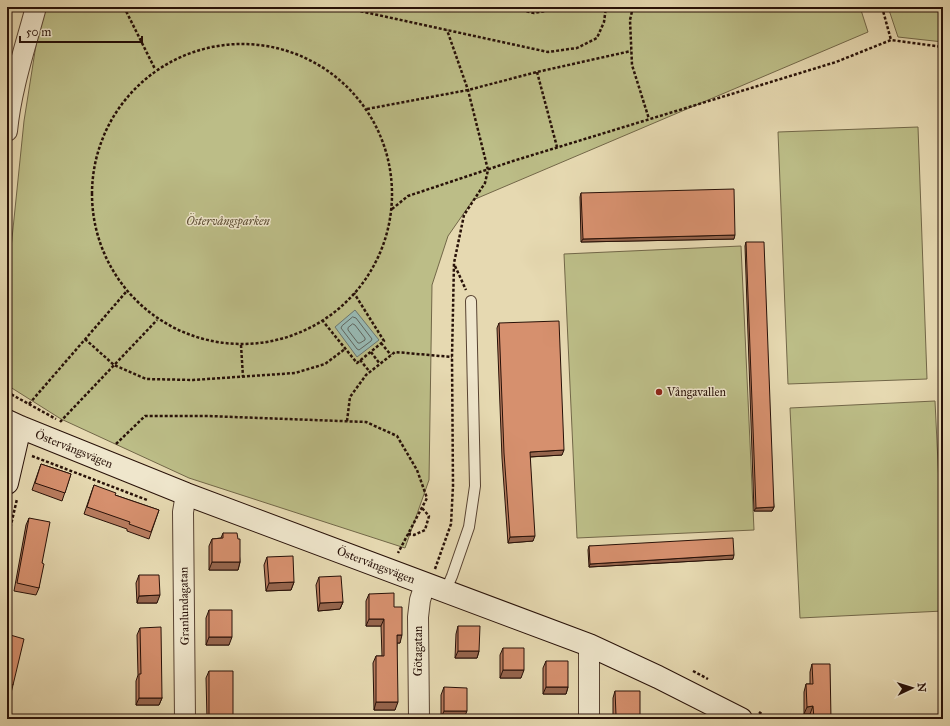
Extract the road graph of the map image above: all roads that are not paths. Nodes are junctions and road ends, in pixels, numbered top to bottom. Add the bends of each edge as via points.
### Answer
1 (36, 7) edge
2 (7, 131) edge
3 (471, 301) road end
4 (14, 424) edge
5 (7, 483) edge
6 (186, 494) junction
7 (435, 582) junction
8 (589, 645) junction
9 (185, 719) edge
10 (418, 719) edge
11 (589, 719) edge
12 (741, 719) edge

1 - 2 street via 8,113
3 - 7 lane via 475,486 469,527 452,576
4 - 5 street
4 - 6 street, Östervångsvägen
6 - 7 street, Östervångsvägen
6 - 9 street, Granlundagatan via 183,512
7 - 8 street, Östervångsvägen
7 - 10 street, Götagatan via 420,600
8 - 11 street
8 - 12 street, Östervångsvägen

